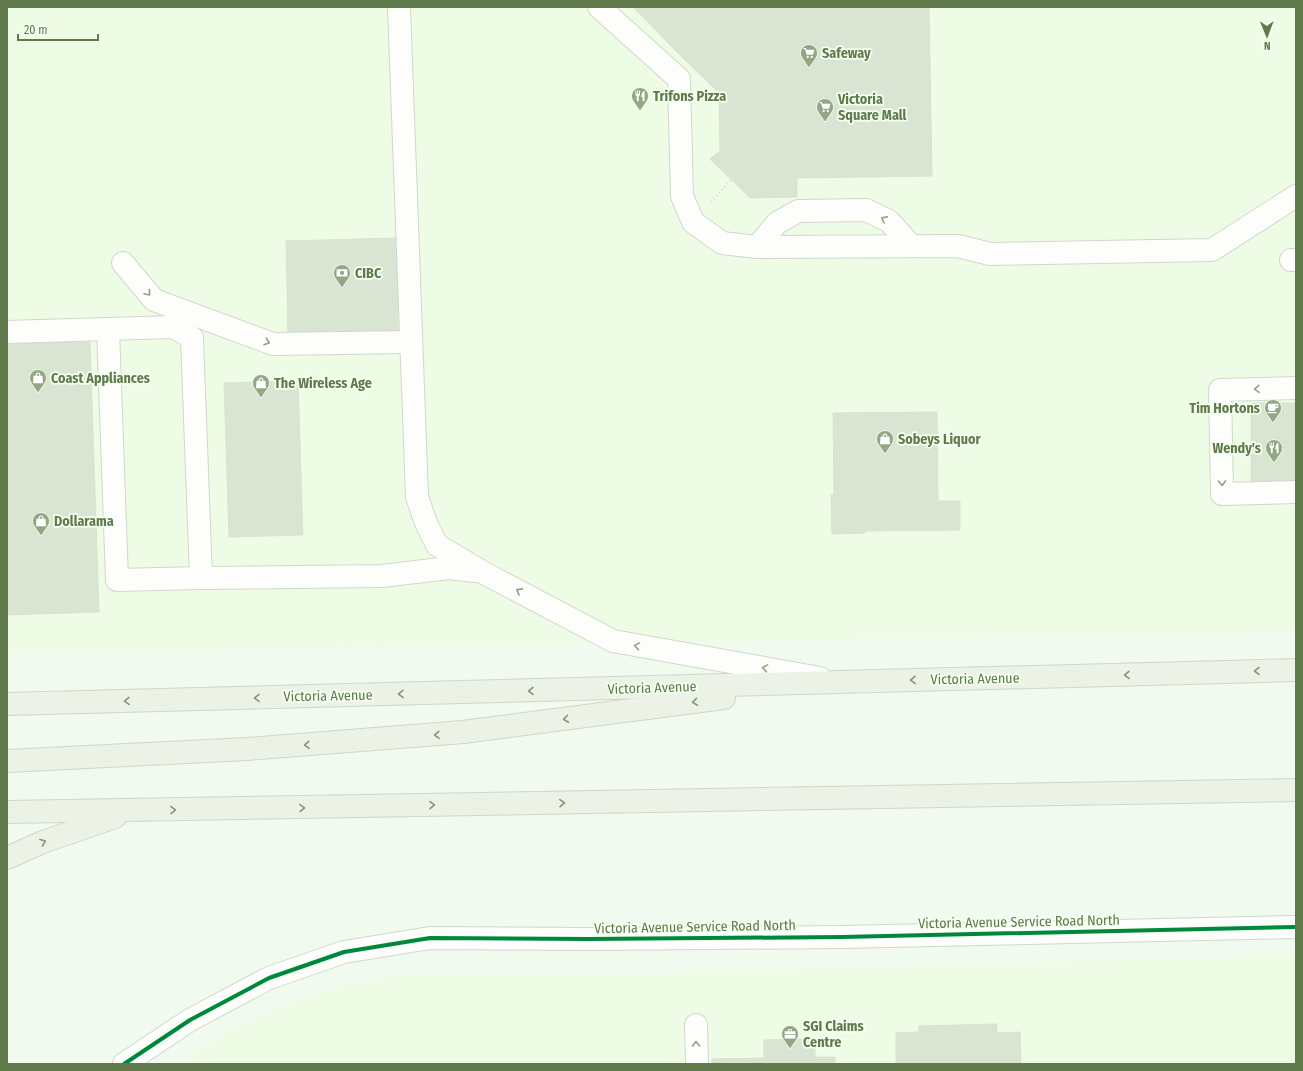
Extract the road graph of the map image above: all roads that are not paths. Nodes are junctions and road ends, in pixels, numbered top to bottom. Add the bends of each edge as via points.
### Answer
1 (399, 7) edge
2 (599, 7) edge
3 (1296, 196) edge
4 (911, 246) junction
5 (757, 247) junction
6 (123, 263) dead end
7 (108, 329) junction
8 (7, 332) edge
9 (411, 342) junction
10 (1296, 388) edge
11 (1296, 492) edge
12 (484, 573) junction
13 (201, 578) junction
14 (1296, 670) edge
15 (844, 682) junction
16 (7, 704) edge
17 (7, 761) edge
18 (1296, 790) edge
19 (134, 811) junction
20 (7, 812) edge
21 (7, 858) edge
22 (1296, 928) edge
23 (696, 1025) dead end
24 (124, 1064) edge
25 (697, 1064) edge

1 - 9 street
2 - 5 street via 679,79 682,196 693,222 722,243
3 - 4 street via 1212,250 990,254 958,246
4 - 5 street
4 -> 5 street via 889,221 866,210 798,211 778,223
6 -> 9 street via 154,300 273,344
7 - 8 street
7 - 13 street via 174,327 192,338
7 - 13 street via 117,580
9 - 12 street via 417,498 437,545
10 -> 11 street via 1220,390 1222,494
12 - 13 street via 449,568 382,576
15 -> 12 street via 612,641
14 -> 15 highway, Victoria Avenue
15 -> 16 highway, Victoria Avenue
15 -> 17 highway via 463,732 247,749
19 -> 18 highway
19 - 20 highway
21 -> 19 highway via 43,842
22 - 24 street, Victoria Avenue Service Road North via 835,937 430,938 344,952 269,978 190,1020
25 -> 23 street

